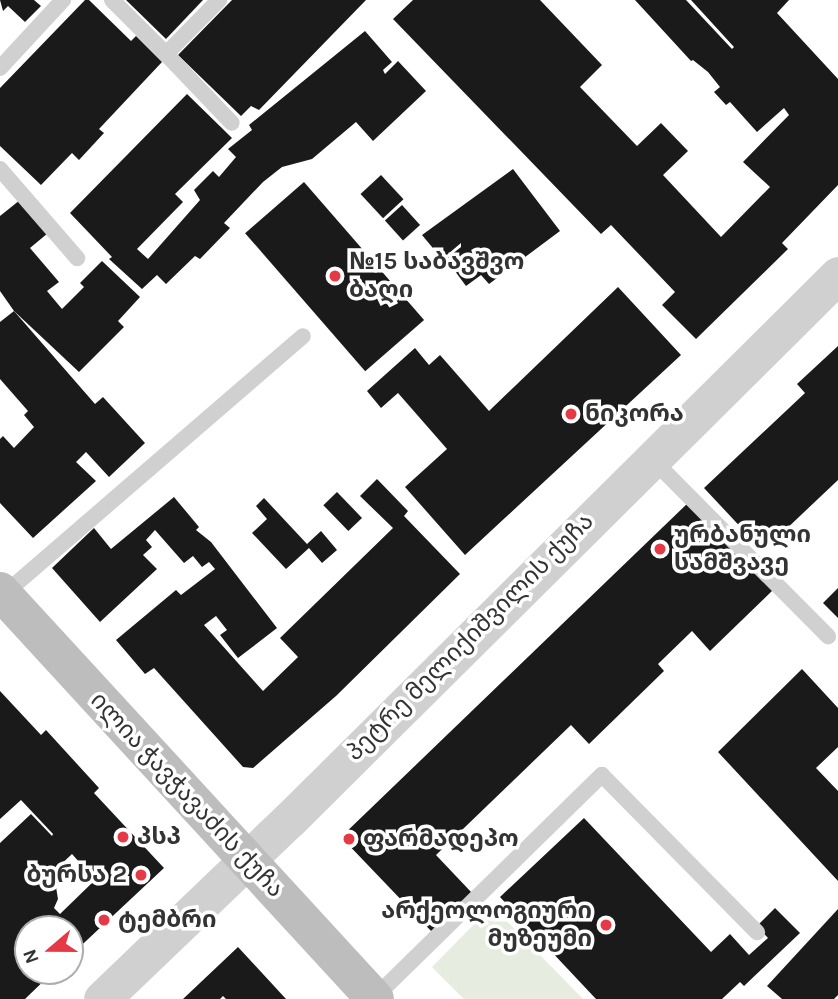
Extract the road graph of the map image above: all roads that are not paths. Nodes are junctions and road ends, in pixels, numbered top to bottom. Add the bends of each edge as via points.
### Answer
1 (63, 0) edge
2 (112, 0) edge
3 (219, 0) edge
4 (166, 54) junction
5 (0, 68) edge
6 (232, 123) dead end
7 (0, 169) edge
8 (77, 258) dead end
9 (838, 275) edge
10 (303, 337) dead end
11 (651, 458) junction
12 (2, 593) edge
13 (828, 636) dead end
14 (246, 859) junction
15 (757, 932) dead end
16 (375, 998) edge
17 (102, 999) edge

1 - 5 lane
2 - 4 lane
3 - 4 lane
4 - 6 lane
7 - 8 lane
9 - 11 street, პეტრე მელიქიშვილის ქუჩა
10 - 12 lane
11 - 13 lane
11 - 14 street, პეტრე მელიქიშვილის ქუჩა
12 - 14 main road, ილია ჭავჭავაძის ქუჩა
14 - 16 main road, ილია ჭავჭავაძის ქუჩა
14 - 17 street, პეტრე მელიქიშვილის ქუჩა
15 - 16 lane via 602,775

